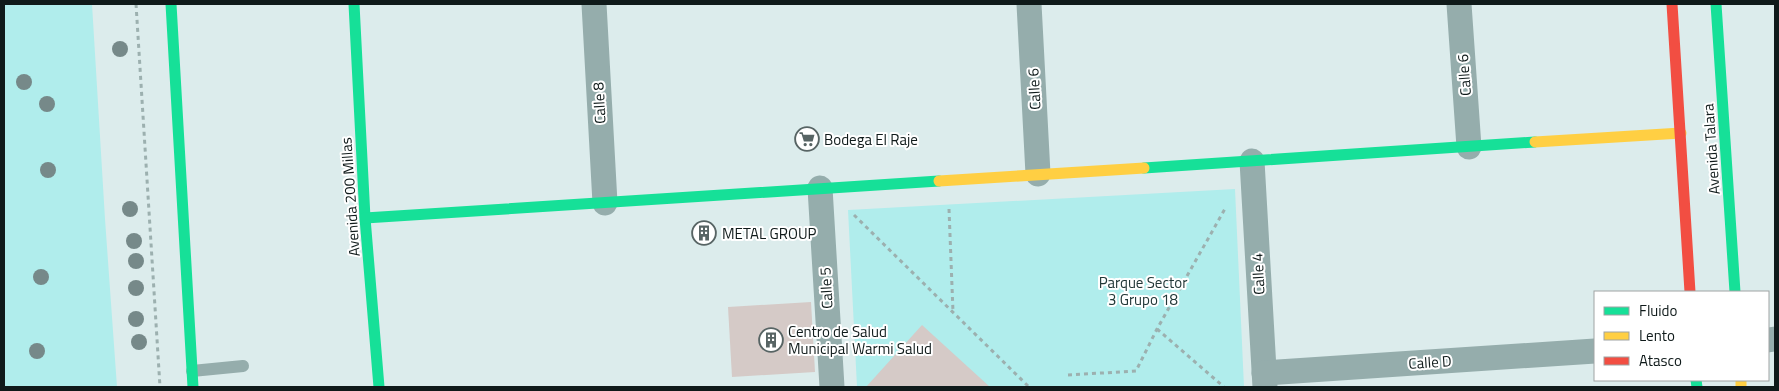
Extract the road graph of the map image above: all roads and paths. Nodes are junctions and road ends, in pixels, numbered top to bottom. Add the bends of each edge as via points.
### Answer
1 (136, 4) edge
2 (171, 4) edge
3 (354, 4) edge
4 (594, 4) edge
5 (1029, 4) edge
6 (1459, 4) edge
7 (1672, 4) edge
8 (1716, 4) edge
9 (1681, 133) junction
10 (1469, 147) junction
11 (1252, 161) junction
12 (1038, 174) junction
13 (948, 180) junction
14 (823, 188) junction
15 (605, 203) junction
16 (1228, 203) dead end
17 (365, 218) junction
18 (1690, 291) edge
19 (1735, 291) edge
20 (953, 313) junction
21 (1157, 329) junction
22 (1594, 350) edge
23 (243, 366) dead end
24 (192, 371) junction
25 (1068, 375) dead end
26 (1264, 380) edge
27 (1028, 386) dead end
28 (160, 387) edge
29 (193, 387) edge
30 (379, 387) edge
31 (832, 387) edge
32 (1224, 387) edge

1 - 28 path
2 - 24 street
3 - 17 street, Avenida 200 Millas
4 - 15 street, Calle 8
5 - 12 street, Calle 6
6 - 10 street, Calle 6
7 - 9 street, Avenida Talara
8 - 19 street, Avenida Talara
9 - 10 street
9 - 18 street, Avenida Talara
10 - 11 street
11 - 12 street
11 - 26 street, Calle 4
12 - 13 street
13 - 14 street
13 - 20 path
14 - 15 street
14 - 20 path
14 - 31 street, Calle 5
15 - 17 street
16 - 21 path
17 - 30 street, Avenida 200 Millas
20 - 27 path
21 - 25 path via 1136,370
21 - 32 path
22 - 26 street, Calle D
23 - 24 lane
24 - 29 street

